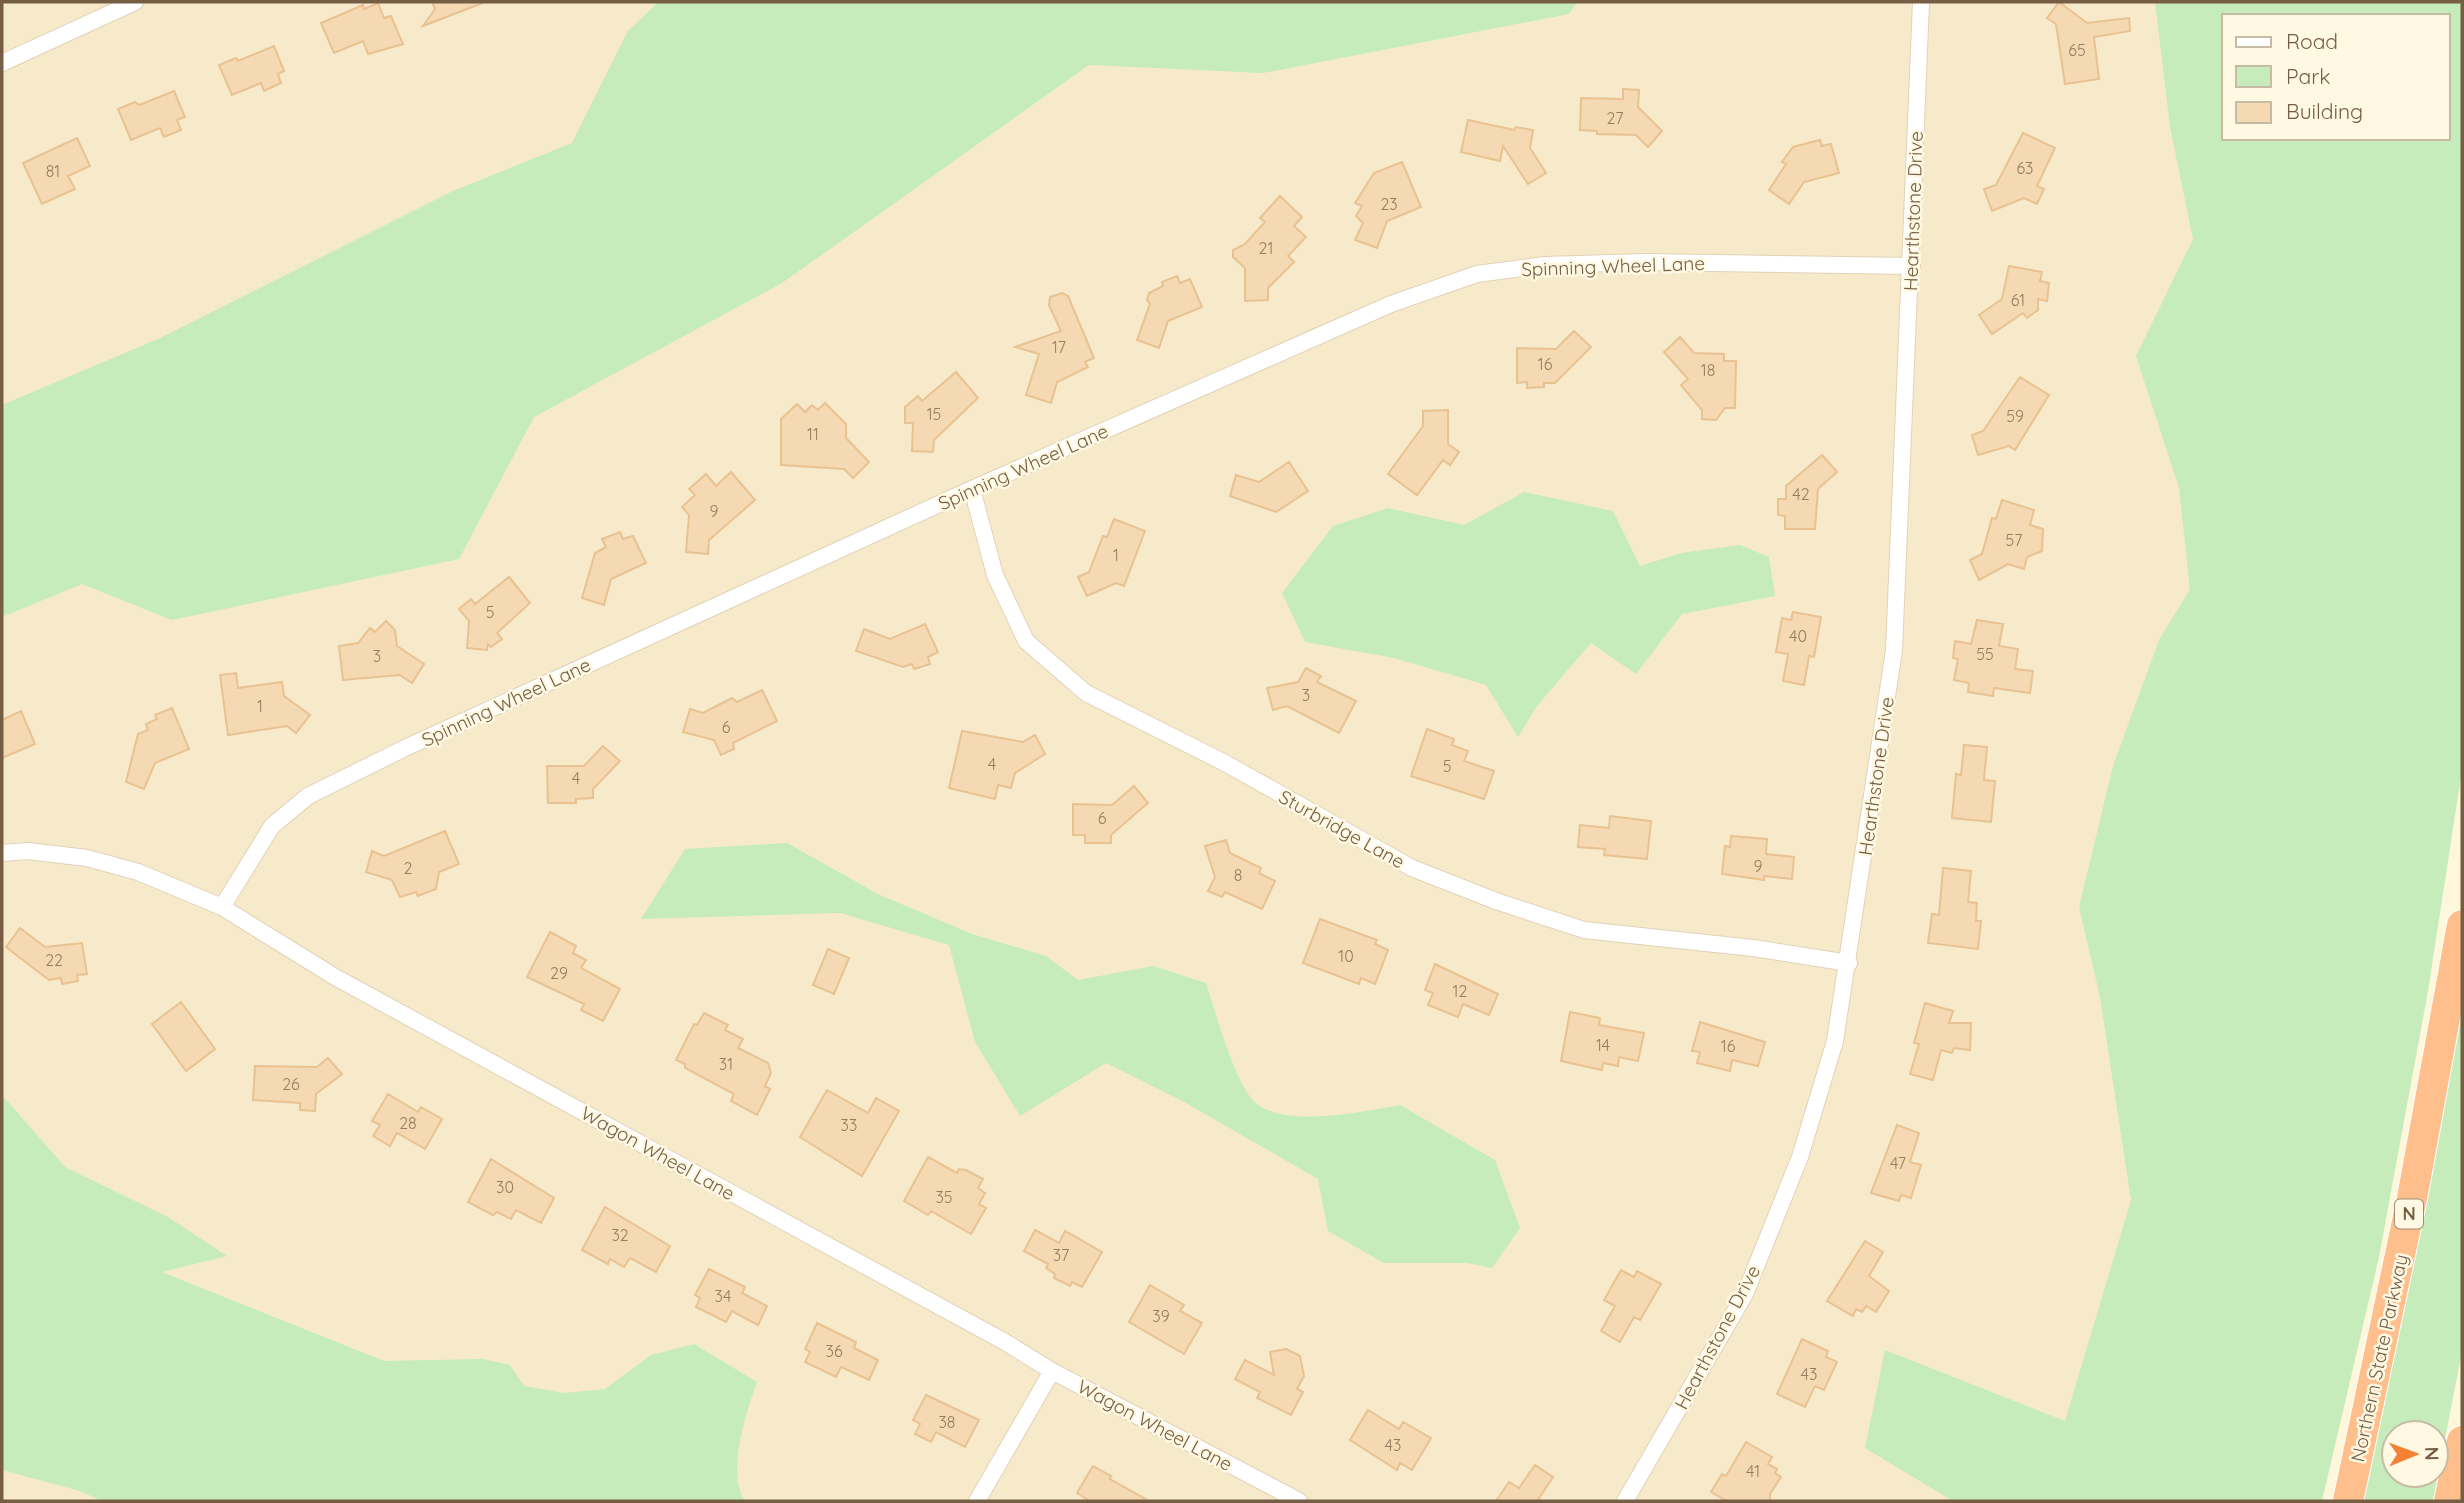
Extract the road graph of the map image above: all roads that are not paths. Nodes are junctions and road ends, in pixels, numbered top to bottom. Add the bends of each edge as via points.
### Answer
1 (94, 2) edge
2 (135, 2) edge
3 (1921, 2) edge
4 (101, 17) junction
5 (2, 63) edge
6 (1912, 266) junction
7 (972, 489) junction
8 (2, 853) edge
9 (222, 907) junction
10 (2462, 925) edge
11 (1849, 963) junction
12 (1052, 1371) junction
13 (2462, 1441) edge
14 (977, 1501) edge
15 (1299, 1501) edge
16 (1625, 1501) edge
17 (2348, 1501) edge
18 (2449, 1501) edge

1 - 4 street
2 - 4 street
3 - 6 street, Hearthstone Drive
4 - 5 street
6 - 7 street, Spinning Wheel Lane via 1645,261 1545,265 1477,274 1391,304
6 - 11 street, Hearthstone Drive via 1894,650
7 - 9 street, Spinning Wheel Lane via 308,796 272,826
7 - 11 street, Sturbridge Lane via 995,575 1026,641 1086,692 1412,867 1496,901 1584,930
8 - 9 street, Wagon Wheel Lane via 28,851 87,858 138,872
9 - 12 street, Wagon Wheel Lane via 335,976
10 - 17 highway, Northern State Parkway / N via 2414,1186
11 - 16 street, Hearthstone Drive via 1836,1041 1800,1157 1745,1294
12 - 14 street
12 - 15 street, Wagon Wheel Lane
13 - 18 highway

